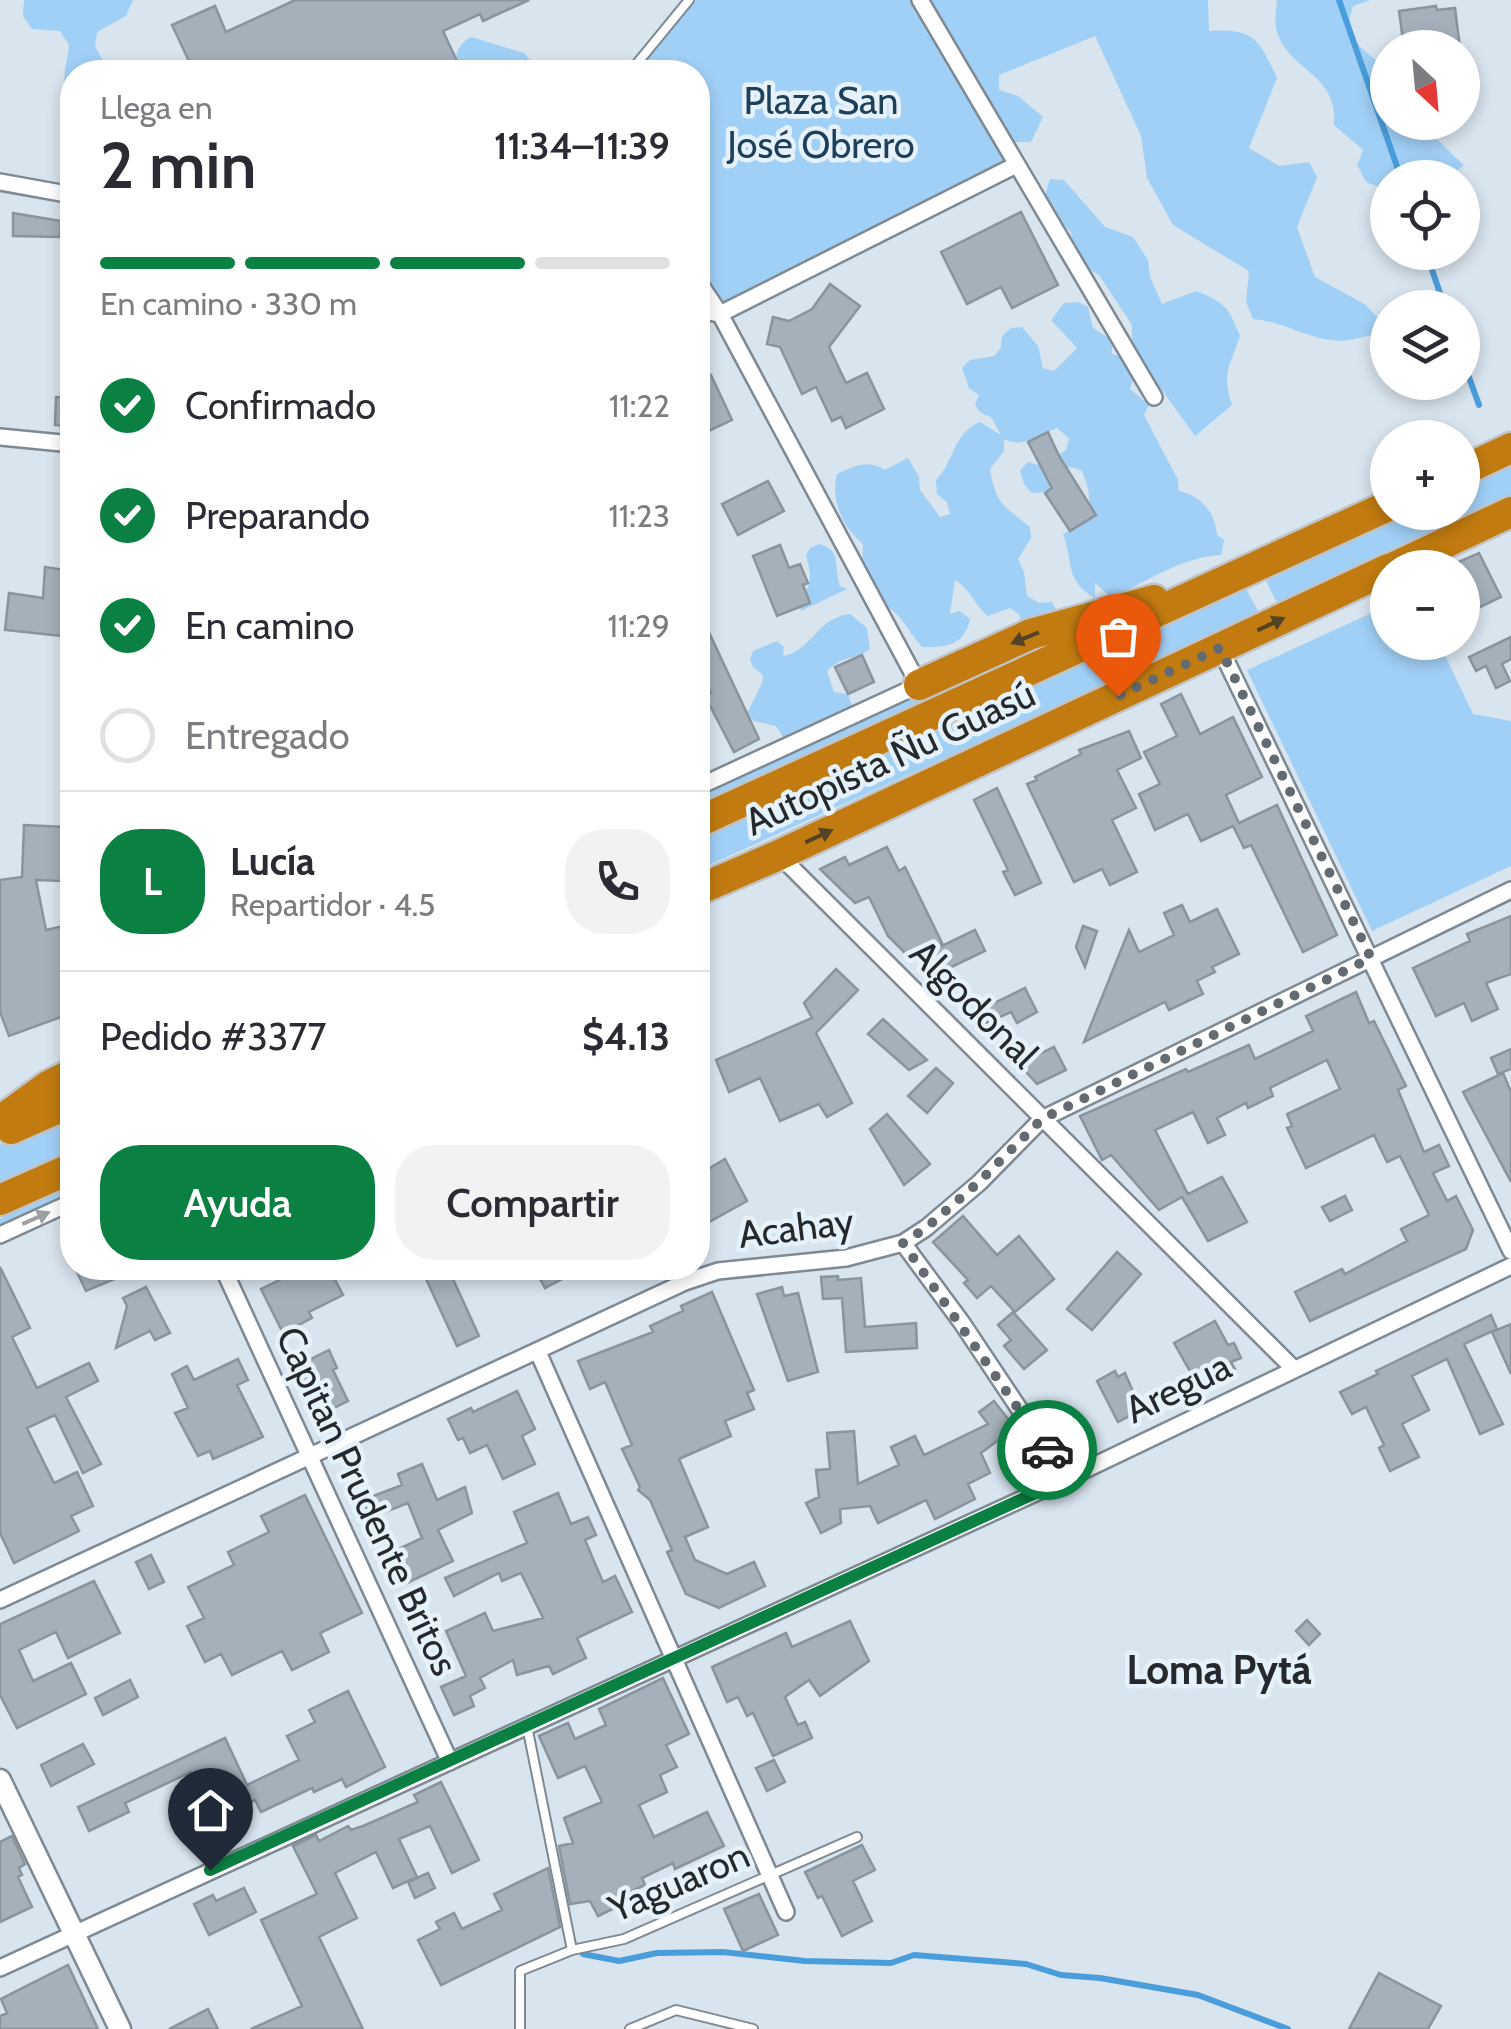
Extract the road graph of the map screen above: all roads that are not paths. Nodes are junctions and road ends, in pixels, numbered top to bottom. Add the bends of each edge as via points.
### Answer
1 (689, 0) edge
2 (920, 0) edge
3 (640, 60) edge
4 (1016, 165) junction
5 (0, 182) edge
6 (60, 193) edge
7 (710, 299) edge
8 (710, 312) edge
9 (720, 314) junction
10 (1154, 398) dead end
11 (0, 437) edge
12 (60, 443) edge
13 (1511, 448) edge
14 (1480, 462) edge
15 (1511, 512) edge
16 (1370, 514) edge
17 (1429, 550) edge
18 (1370, 577) edge
19 (1220, 584) junction
20 (1220, 648) junction
21 (919, 684) junction
22 (710, 780) edge
23 (710, 817) edge
24 (779, 855) junction
25 (710, 884) edge
26 (1511, 890) edge
27 (1371, 958) junction
28 (60, 1080) edge
29 (60, 1107) edge
30 (1042, 1119) junction
31 (0, 1122) edge
32 (0, 1134) edge
33 (60, 1174) edge
34 (0, 1202) edge
35 (60, 1208) edge
36 (0, 1235) edge
37 (903, 1243) junction
38 (1511, 1251) edge
39 (1511, 1266) edge
40 (710, 1274) edge
41 (229, 1280) edge
42 (691, 1280) edge
43 (538, 1352) junction
44 (1293, 1368) junction
45 (312, 1457) junction
46 (1066, 1479) junction
47 (0, 1600) edge
48 (675, 1656) junction
49 (527, 1726) junction
50 (450, 1762) junction
51 (0, 1780) edge
52 (857, 1838) dead end
53 (771, 1873) junction
54 (786, 1912) dead end
55 (73, 1932) junction
56 (572, 1950) junction
57 (0, 1968) edge
58 (120, 2029) edge
59 (520, 2029) edge
60 (630, 2029) edge
61 (753, 2029) edge

1 - 3 lane
2 - 4 street
4 - 9 street
4 - 10 street
5 - 6 street
7 - 9 street
8 - 9 street
9 - 21 street
11 - 12 street
13 - 14 highway
15 - 17 highway, Autopista Ñu Guasú
16 - 19 highway, Autopista Ñu Guasú
20 -> 18 highway, Autopista Ñu Guasú
19 -> 21 highway via 1031,634
19 - 23 highway, Autopista Ñu Guasú
24 -> 20 highway, Autopista Ñu Guasú
20 - 27 street
21 - 22 street
24 - 25 highway, Autopista Ñu Guasú
24 - 30 street, Algodonal
26 - 27 street, Acahay
27 - 30 street, Acahay
27 - 38 street
28 - 31 highway
29 - 32 highway
30 - 37 street, Acahay via 979,1182
30 - 44 street, Algodonal
33 - 34 highway
36 -> 35 street
37 - 40 street, Acahay via 846,1258
37 - 46 street
39 - 44 street, Aregua
41 - 45 street, Capitan Prudente Britos
42 - 43 street, Acahay
43 - 45 street, Acahay
43 - 48 street
44 - 46 street, Aregua
45 - 47 street, Acahay
45 - 50 street, Capitan Prudente Britos
46 - 48 street, Aregua
48 - 49 street, Aregua
48 - 53 street
49 - 50 street, Aregua
49 - 56 lane
50 - 55 street, Aregua
51 - 55 street
52 - 53 lane, Yaguaron
53 - 54 street
53 - 56 lane, Yaguaron via 624,1939
55 - 57 street, Aregua
55 - 58 street
56 - 59 lane, Yaguaron via 520,1971
60 - 61 lane via 676,2010

